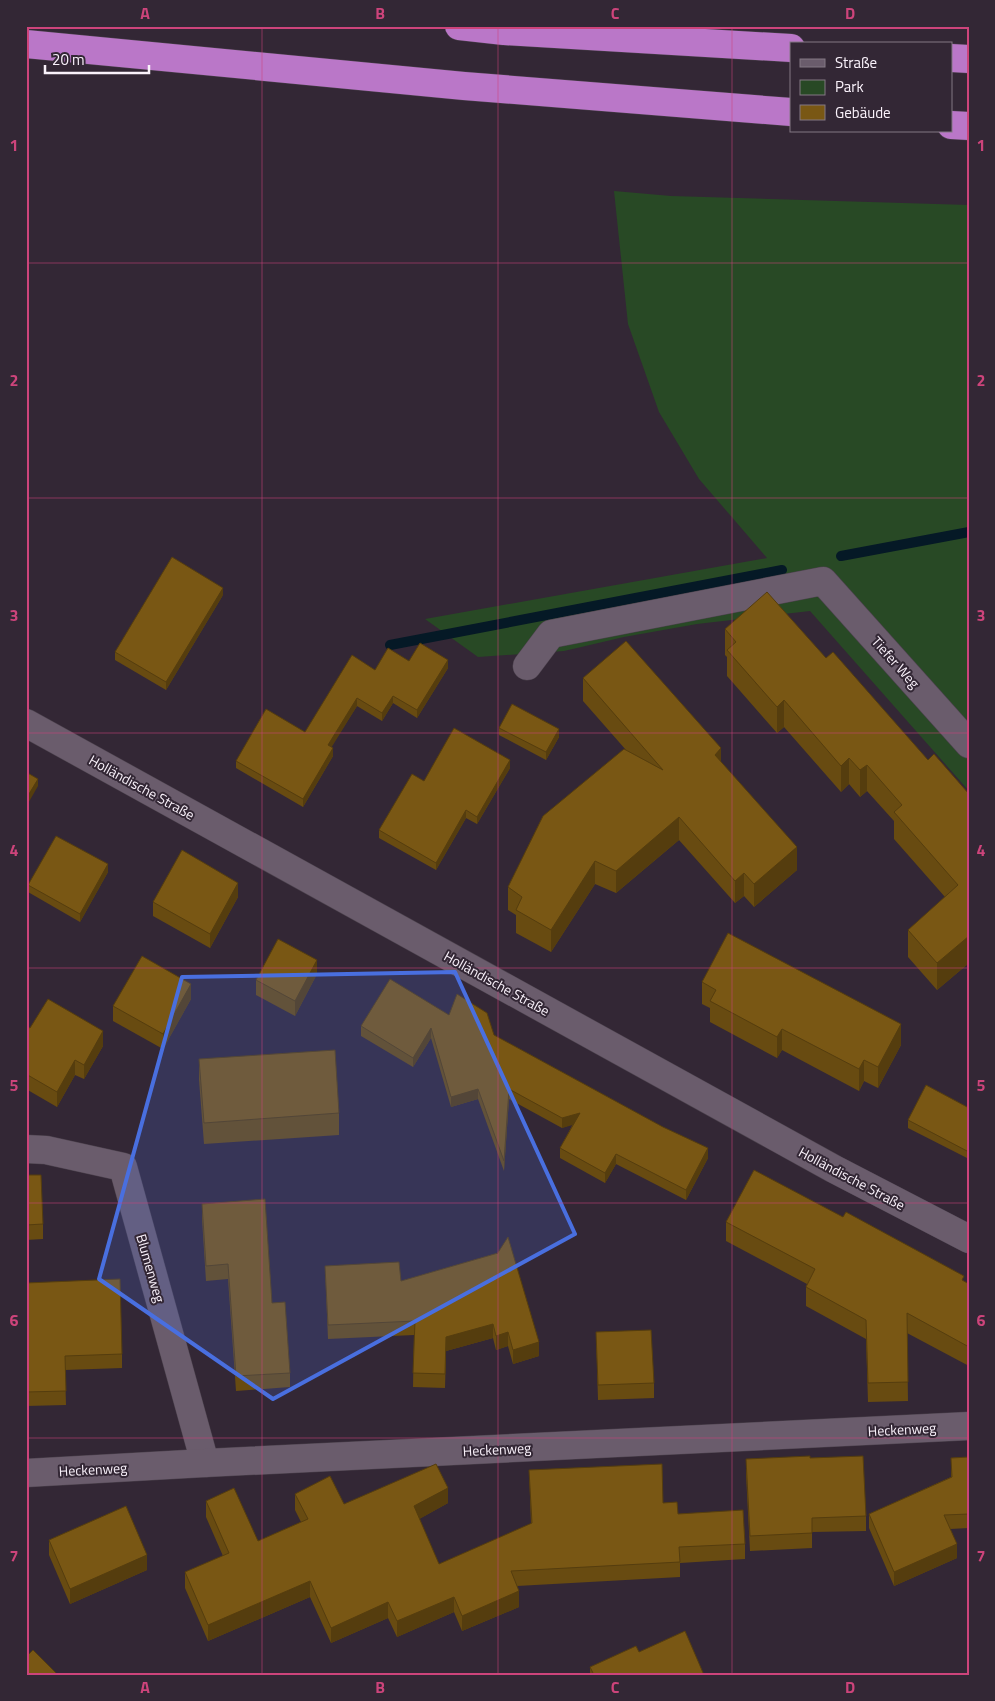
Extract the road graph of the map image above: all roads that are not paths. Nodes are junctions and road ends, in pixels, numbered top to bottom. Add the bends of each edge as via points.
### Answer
1 (459, 26) edge
2 (26, 44) edge
3 (790, 48) edge
4 (952, 58) edge
5 (969, 59) edge
6 (790, 112) edge
7 (952, 125) edge
8 (969, 126) edge
9 (527, 666) dead end
10 (26, 724) edge
11 (969, 744) edge
12 (26, 1148) edge
13 (969, 1239) edge
14 (969, 1426) edge
15 (205, 1463) junction
16 (26, 1473) edge

1 - 3 highway
2 - 6 highway via 464,86
4 - 5 highway
7 - 8 highway
9 - 11 street, Tiefer Weg via 551,634 824,581
10 - 13 street, Holländische Straße via 825,1164
12 - 15 street, Blumenweg via 123,1167
14 - 15 street, Heckenweg
15 - 16 street, Heckenweg

